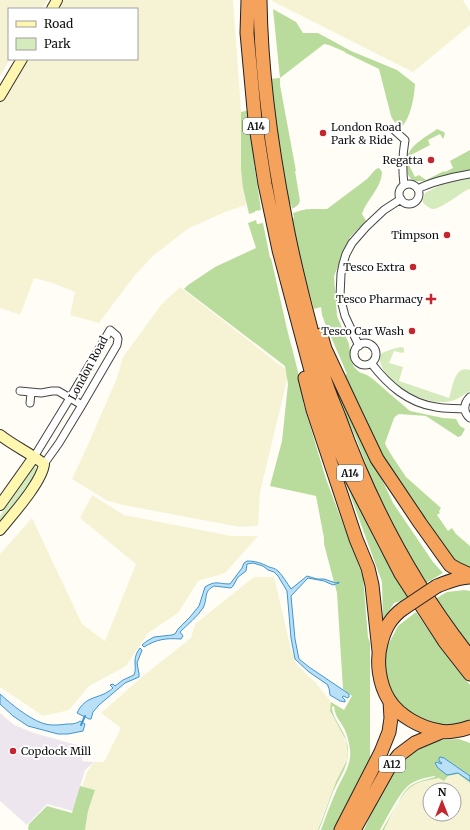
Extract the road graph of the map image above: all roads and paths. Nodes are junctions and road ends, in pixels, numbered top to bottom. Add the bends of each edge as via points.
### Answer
1 (248, 0) edge
2 (260, 0) edge
3 (21, 60) edge
4 (0, 96) edge
5 (394, 130) dead end
6 (470, 174) edge
7 (404, 185) junction
8 (418, 189) junction
9 (400, 199) junction
10 (278, 250) junction
11 (299, 284) junction
12 (358, 346) junction
13 (370, 364) junction
14 (20, 391) dead end
15 (31, 393) junction
16 (470, 397) edge
17 (70, 398) junction
18 (30, 403) dead end
19 (82, 405) junction
20 (464, 409) junction
21 (470, 418) edge
22 (0, 435) edge
23 (34, 456) junction
24 (44, 464) junction
25 (0, 505) edge
26 (0, 530) edge
27 (470, 576) edge
28 (379, 651) junction
29 (470, 657) edge
30 (470, 674) edge
31 (390, 701) junction
32 (466, 730) edge
33 (441, 732) junction
34 (341, 830) edge
35 (354, 830) edge

1 - 10 highway, A14 via 247,33 255,120
2 - 11 highway, A14 via 269,120 277,180
3 - 4 street
5 - 7 street via 405,140 402,155
6 - 8 street
7 - 8 street via 410,184
7 - 9 street via 399,192
8 - 9 street via 419,196 414,202 408,204
9 - 12 street via 366,227 352,243 343,264 340,296 345,316
10 - 28 highway, A14 via 280,277 313,410 368,568
10 - 30 highway, A14 via 313,378 351,477 401,574 445,642
11 - 27 highway, A14 via 309,302 325,349 377,458 450,565
11 - 29 highway, A14 via 324,378 365,484 429,601
12 - 13 street via 355,358 363,365
12 - 13 street via 372,346 376,354
13 - 20 street via 390,385 413,400 437,408
14 - 15 street
15 - 17 street via 58,391
15 - 18 street
16 - 20 street
17 - 19 street
17 - 19 street, London Road via 110,330 117,336 118,341
17 - 23 street, London Road
19 - 24 street, London Road
20 - 21 street
22 - 23 street
23 - 24 street
23 - 25 street, London Road
24 - 26 street, London Road via 35,485
27 - 28 highway, bridge via 438,586 398,612 387,625
28 - 31 highway via 380,676
31 - 33 highway via 414,722
31 - 34 highway, A12 via 389,732
32 - 33 highway
33 - 35 highway, A12 via 414,743 399,755 388,769

